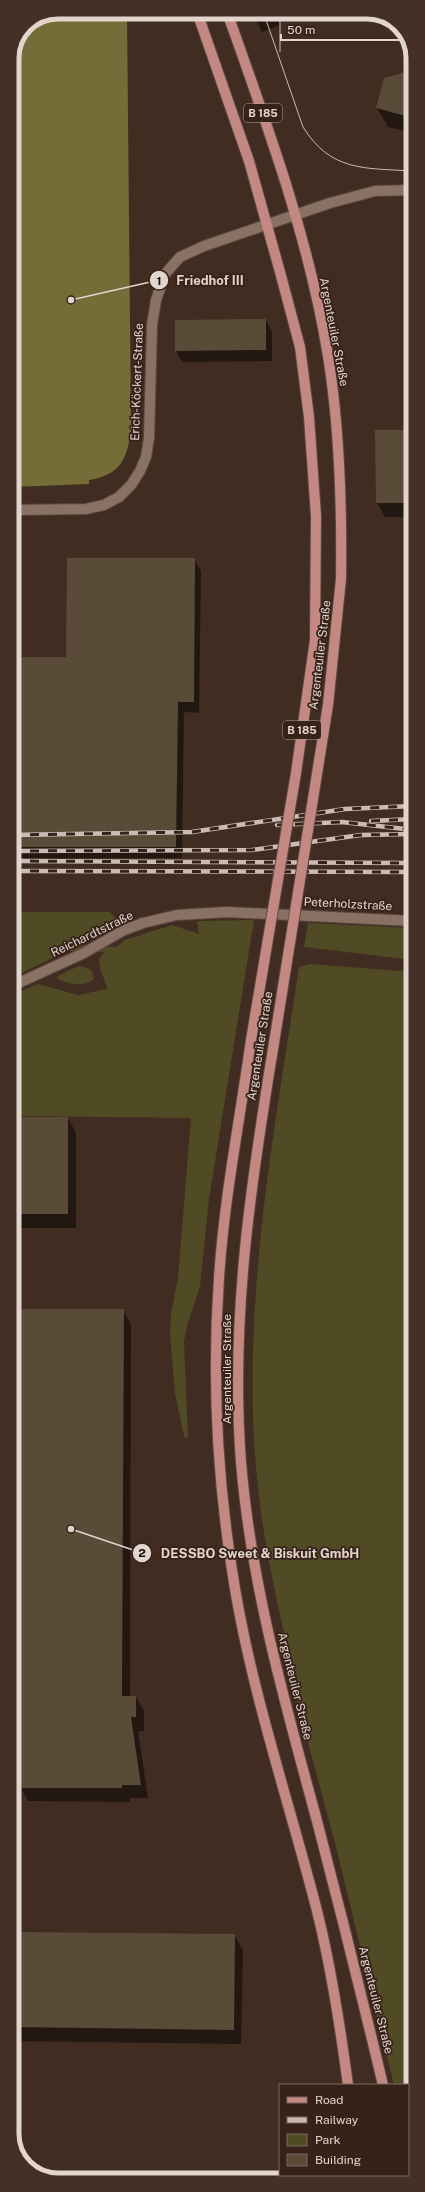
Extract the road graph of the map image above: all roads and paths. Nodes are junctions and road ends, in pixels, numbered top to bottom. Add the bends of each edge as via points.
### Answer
1 (199, 19) edge
2 (230, 19) edge
3 (406, 190) edge
4 (296, 215) junction
5 (267, 225) junction
6 (19, 510) edge
7 (281, 914) joint
8 (406, 921) edge
9 (19, 983) edge
10 (348, 2084) edge
11 (383, 2084) edge

1 - 5 main road, Argenteuiler Straße / B 185 via 249,161
2 - 4 main road, Argenteuiler Straße / B 185 via 270,132
3 - 4 street, Erich-Köckert-Straße via 375,191
4 - 5 street, Erich-Köckert-Straße
4 - 11 main road, Argenteuiler Straße / B 185, bridge via 328,355 336,414 342,579 328,705 255,1157 244,1248 239,1364 241,1462 265,1622
5 - 6 street, Erich-Köckert-Straße via 192,251 180,257 165,274 156,300 152,325 146,457 131,485 104,505 86,509
5 - 10 main road, Argenteuiler Straße / B 185, bridge via 300,347 309,417 316,516 315,640 296,773 251,1040 219,1275 216,1403 221,1488 232,1572 245,1638 327,1956
7 - 8 street, Peterholzstraße
7 - 9 street, Reichardtstraße via 200,913 149,921 124,930 84,953

